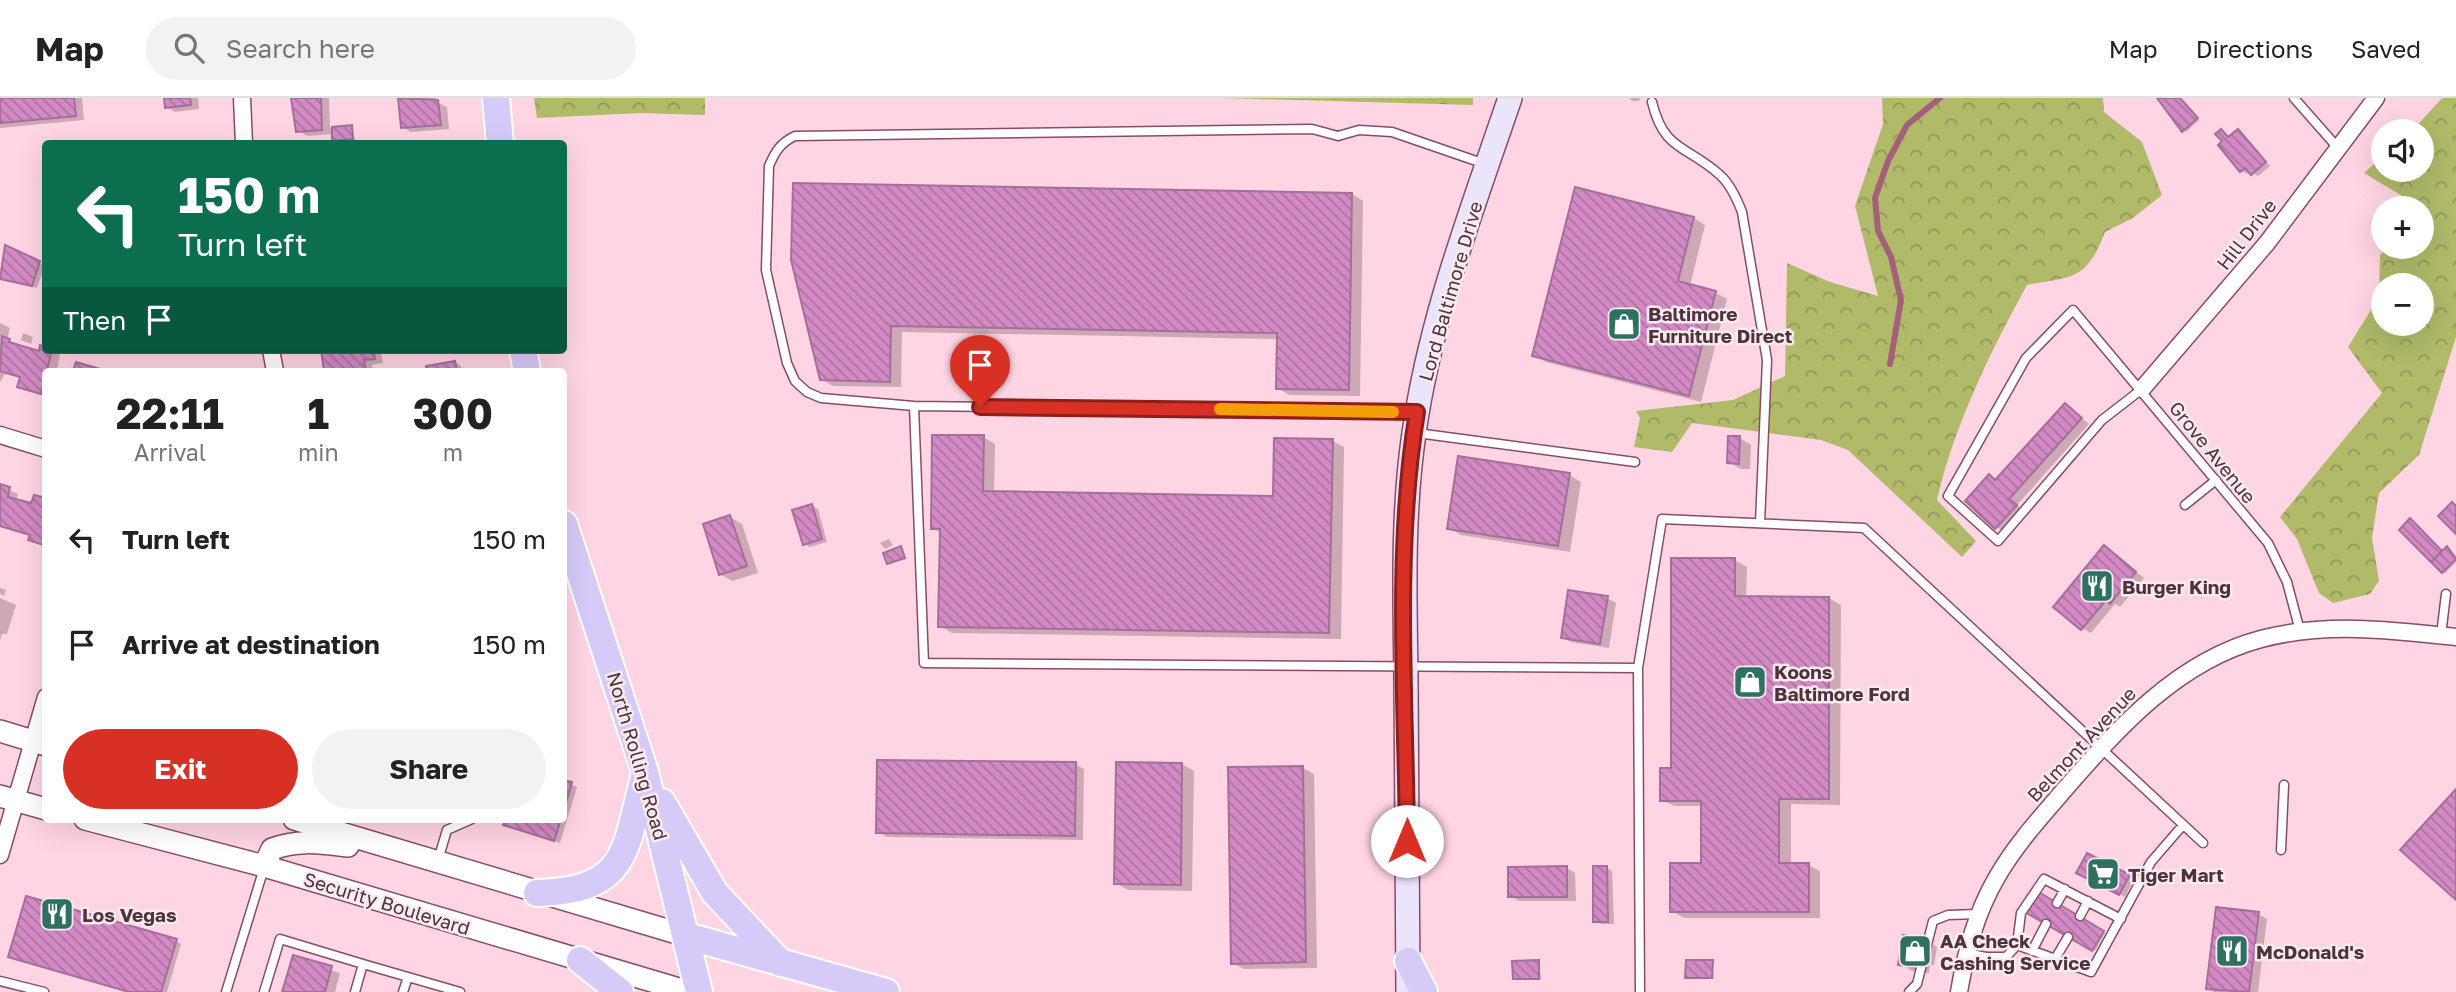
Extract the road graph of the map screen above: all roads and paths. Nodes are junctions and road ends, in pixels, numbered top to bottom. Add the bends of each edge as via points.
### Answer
1 (242, 98) edge
2 (496, 98) edge
3 (1510, 98) edge
4 (2294, 98) edge
5 (2376, 98) edge
6 (1652, 102) dead end
7 (244, 140) edge
8 (500, 140) edge
9 (2338, 148) junction
10 (1487, 165) junction
11 (2142, 390) junction
12 (914, 406) junction
13 (1416, 422) junction
14 (0, 435) edge
15 (42, 448) edge
16 (1635, 462) dead end
17 (2216, 480) junction
18 (2185, 505) dead end
19 (1760, 523) junction
20 (567, 533) edge
21 (2446, 594) dead end
22 (2300, 631) junction
23 (2449, 636) edge
24 (1406, 668) junction
25 (1638, 668) junction
26 (42, 723) edge
27 (0, 731) edge
28 (39, 743) edge
29 (2100, 749) junction
30 (645, 772) junction
31 (2284, 785) dead end
32 (8, 799) edge
33 (42, 808) edge
34 (100, 823) edge
35 (307, 823) edge
36 (463, 823) edge
37 (2183, 825) junction
38 (2203, 844) dead end
39 (2281, 850) dead end
40 (0, 855) edge
41 (413, 855) junction
42 (438, 862) junction
43 (264, 866) junction
44 (2065, 889) junction
45 (537, 893) junction
46 (2088, 901) junction
47 (2057, 903) dead end
48 (1979, 914) junction
49 (2080, 916) dead end
50 (2121, 919) junction
51 (2046, 924) dead end
52 (687, 936) junction
53 (2068, 937) dead end
54 (2017, 945) junction
55 (2032, 951) junction
56 (1966, 953) junction
57 (580, 960) junction
58 (2055, 960) junction
59 (1408, 961) junction
60 (781, 963) junction
61 (363, 964) junction
62 (408, 977) junction
63 (0, 981) edge
64 (44, 992) edge
65 (226, 992) edge
66 (264, 992) edge
67 (355, 992) edge
68 (403, 992) edge
69 (460, 992) edge
70 (620, 992) edge
71 (689, 992) edge
72 (699, 992) edge
73 (886, 992) edge
74 (1408, 992) edge
75 (1424, 992) edge
76 (1640, 992) edge
77 (1909, 992) edge
78 (1959, 992) edge

1 - 7 street
2 - 8 main road
3 - 10 main road, Lord Baltimore Drive
4 - 9 lane
5 - 9 street, Hill Drive
6 - 19 lane via 1664,135 1720,175 1742,212 1767,360
9 - 11 street, Hill Drive via 2237,281
10 - 12 lane via 1376,129 1338,136 1297,129 795,136 775,152 767,181 766,271 795,382 821,398
10 - 13 main road, Lord Baltimore Drive via 1447,286
11 - 11 lane, Grove Avenue via 2073,310 2026,358 1948,496 1998,541 2102,420
11 - 17 lane, Grove Avenue
12 - 13 lane
12 - 24 lane via 924,663
13 - 16 lane
13 - 24 main road, Lord Baltimore Drive via 1405,557
14 - 15 street
17 - 18 lane
17 - 22 lane, Grove Avenue via 2279,562
19 - 25 lane via 1662,519
19 - 29 lane via 1864,528
20 - 30 main road, North Rolling Road
21 - 23 lane
22 - 23 street, Belmont Avenue via 2392,630
22 - 29 street, Belmont Avenue via 2259,639 2182,676 2145,704
24 - 25 lane
24 - 59 main road, Lord Baltimore Drive
25 - 76 lane
26 - 28 street
27 - 28 street
28 - 32 street
29 - 37 lane
29 - 48 street, Belmont Avenue via 2022,839
30 - 45 main road via 622,857 603,879 572,892
30 - 52 main road, North Rolling Road
30 - 60 main road via 715,893
31 - 39 lane
32 - 33 street
32 - 40 street
34 - 43 street, Security Boulevard
35 - 41 street
36 - 42 lane via 447,830
37 - 38 lane
37 - 50 lane via 2151,862
41 - 42 street
41 - 43 street via 301,842 272,849
42 - 45 street
43 - 57 street, Security Boulevard
43 - 65 lane
44 - 46 lane
44 - 47 lane
44 - 54 lane via 2044,878 2037,885 2021,912
45 - 52 street
46 - 49 lane
46 - 50 lane
48 - 56 street, Belmont Avenue
48 - 77 lane via 1948,915 1933,921 1917,984
50 - 58 lane via 2091,972
51 - 55 lane
52 - 60 main road
52 - 72 main road, North Rolling Road
53 - 58 lane
54 - 55 lane
54 - 56 lane via 2006,957
55 - 58 lane
56 - 78 street, Belmont Avenue
57 - 70 main road
57 - 71 street, Security Boulevard
59 - 74 main road, Lord Baltimore Drive
59 - 75 main road
60 - 73 main road
61 - 62 lane
61 - 66 lane via 280,939
61 - 67 lane
62 - 68 lane
62 - 69 lane
63 - 64 lane

